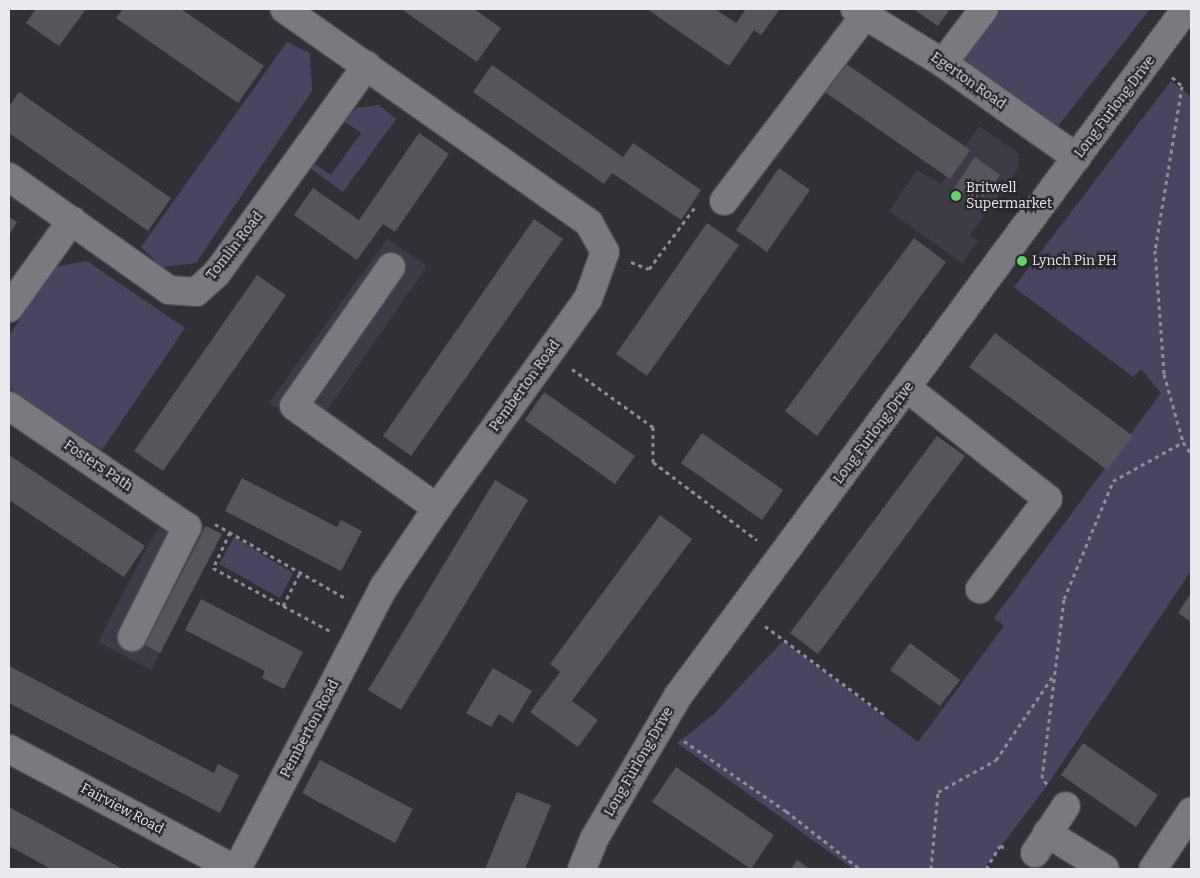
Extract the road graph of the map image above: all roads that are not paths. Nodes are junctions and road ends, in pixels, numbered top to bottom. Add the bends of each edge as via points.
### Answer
1 (285, 9) edge
2 (984, 9) edge
3 (1186, 9) edge
4 (860, 12) edge
5 (943, 63) junction
6 (367, 65) junction
7 (1077, 158) junction
8 (9, 177) edge
9 (724, 201) road end
10 (72, 220) junction
11 (391, 267) dead end
12 (9, 308) edge
13 (907, 388) junction
14 (9, 406) edge
15 (437, 508) junction
16 (980, 589) dead end
17 (132, 637) dead end
18 (9, 749) edge
19 (1066, 806) road end
20 (1191, 812) edge
21 (236, 869) edge
22 (582, 869) edge
23 (1105, 869) edge
24 (1153, 869) edge

1 - 6 street
2 - 5 street
3 - 7 street, Long Furlong Drive
4 - 5 street, Egerton Road
4 - 9 street
5 - 7 street, Egerton Road
6 - 10 street, Tomlin Road via 217,273 196,292 169,290
6 - 15 street, Pemberton Road via 589,223 605,252 588,299
7 - 13 street, Long Furlong Drive
8 - 10 street, Tomlin Road
10 - 12 street
11 - 15 street via 294,406
13 - 16 street via 1048,500
13 - 22 street, Long Furlong Drive via 678,696 594,840
14 - 17 street, Fosters Path via 197,523
15 - 21 street, Pemberton Road via 371,613
18 - 21 street, Fairview Road
19 - 23 street via 1041,843
20 - 24 street

